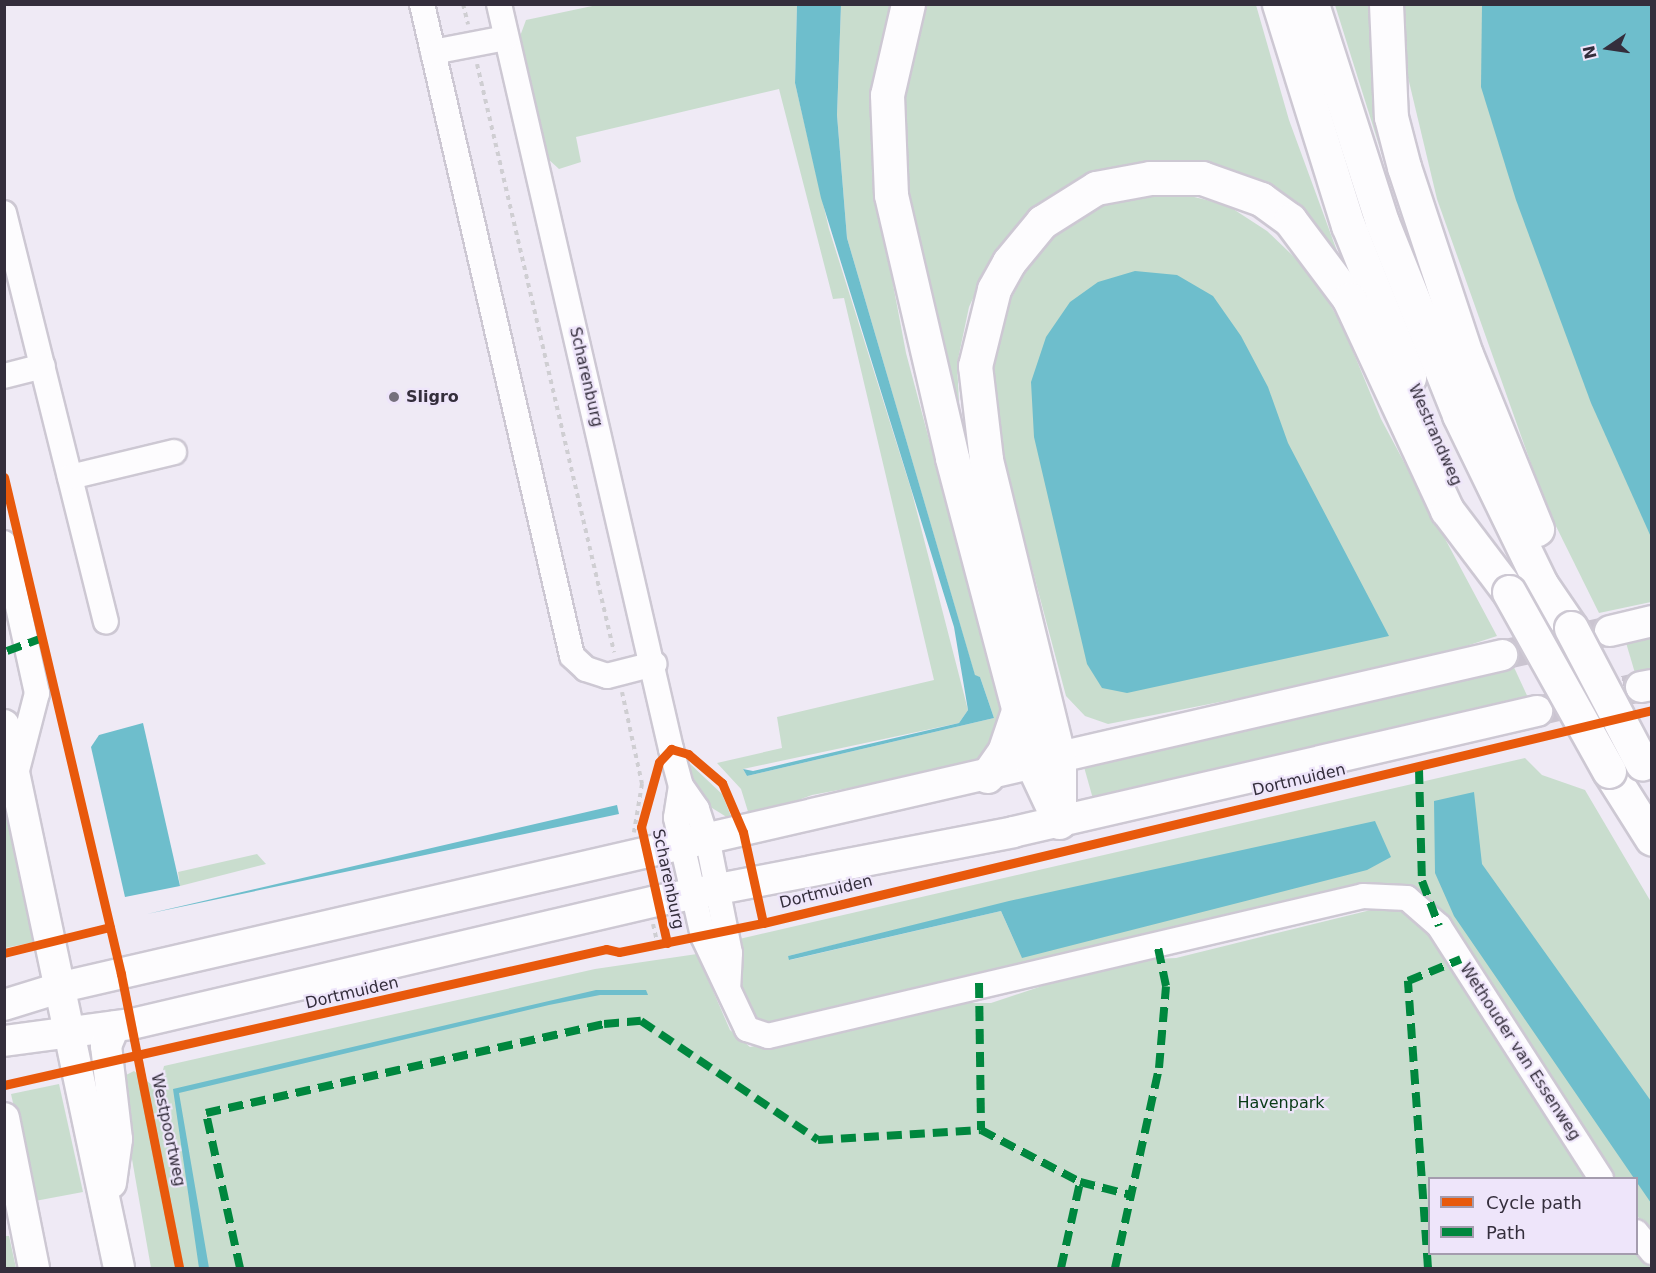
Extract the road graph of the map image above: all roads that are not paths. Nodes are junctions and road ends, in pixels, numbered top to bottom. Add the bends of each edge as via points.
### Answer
1 (422, 4) edge
2 (498, 4) edge
3 (908, 4) edge
4 (1279, 4) edge
5 (1312, 4) edge
6 (1386, 4) edge
7 (506, 38) junction
8 (433, 52) junction
9 (4, 213) edge
10 (43, 366) junction
11 (4, 376) edge
12 (174, 452) dead end
13 (70, 477) junction
14 (4, 543) edge
15 (1551, 582) junction
16 (1509, 592) junction
17 (106, 621) dead end
18 (1652, 621) edge
19 (1610, 631) tunnel mouth
20 (1502, 655) tunnel mouth
21 (654, 664) junction
22 (1019, 708) junction
23 (1537, 711) tunnel mouth
24 (4, 725) edge
25 (1046, 762) junction
26 (1647, 770) edge
27 (16, 774) junction
28 (987, 776) junction
29 (1059, 822) junction
30 (1652, 839) edge
31 (694, 845) junction
32 (706, 892) junction
33 (728, 986) joint
34 (62, 987) junction
35 (4, 1005) edge
36 (114, 1027) junction
37 (72, 1035) junction
38 (4, 1041) edge
39 (4, 1118) edge
40 (1600, 1177) edge
41 (108, 1204) junction
42 (1638, 1234) edge
43 (1652, 1252) edge
44 (34, 1269) edge
45 (118, 1269) edge

1 - 8 street
2 - 7 street, Scharenburg
3 - 22 highway via 887,94 891,195 918,328
4 - 16 highway, Westrandweg via 1348,225 1381,308
5 - 15 highway, Westrandweg via 1378,211 1419,318
6 - 15 highway via 1391,117 1404,167 1489,417
7 - 8 street
7 - 21 street, Scharenburg
8 - 21 street via 572,656 586,669 618,673
9 - 10 street
10 - 11 street
10 - 13 street
12 - 13 street
13 - 17 street
14 - 27 street via 37,693
15 - 26 highway, Westrandweg, bridge via 1571,628
16 - 25 highway via 1447,510 1349,299 1290,220 1261,199 1202,178 1150,178 1096,188 1042,222 1009,261 994,289 975,366 986,459
16 - 30 highway, Westrandweg, bridge via 1609,771
18 - 19 main road
20 - 25 main road
21 - 31 street, Scharenburg via 681,786 698,809
22 - 25 highway
22 - 28 highway via 1004,752
23 - 29 main road, Dortmuiden
24 - 27 main road
25 - 28 main road
25 - 29 highway
27 - 34 main road
28 - 31 main road
29 - 32 main road, Dortmuiden
31 - 32 street, Scharenburg
31 - 34 main road
32 - 33 street, Scharenburg via 708,952
32 - 36 main road, Dortmuiden
33 - 40 street, Wethouder van Essenweg via 747,1029 768,1036 1363,896 1407,898 1439,926
34 - 35 main road
34 - 37 main road
36 - 37 main road, Dortmuiden
36 - 41 main road via 106,1046 117,1139
37 - 38 main road, Dortmuiden
37 - 41 main road
39 - 44 main road
41 - 45 main road
42 - 43 street

